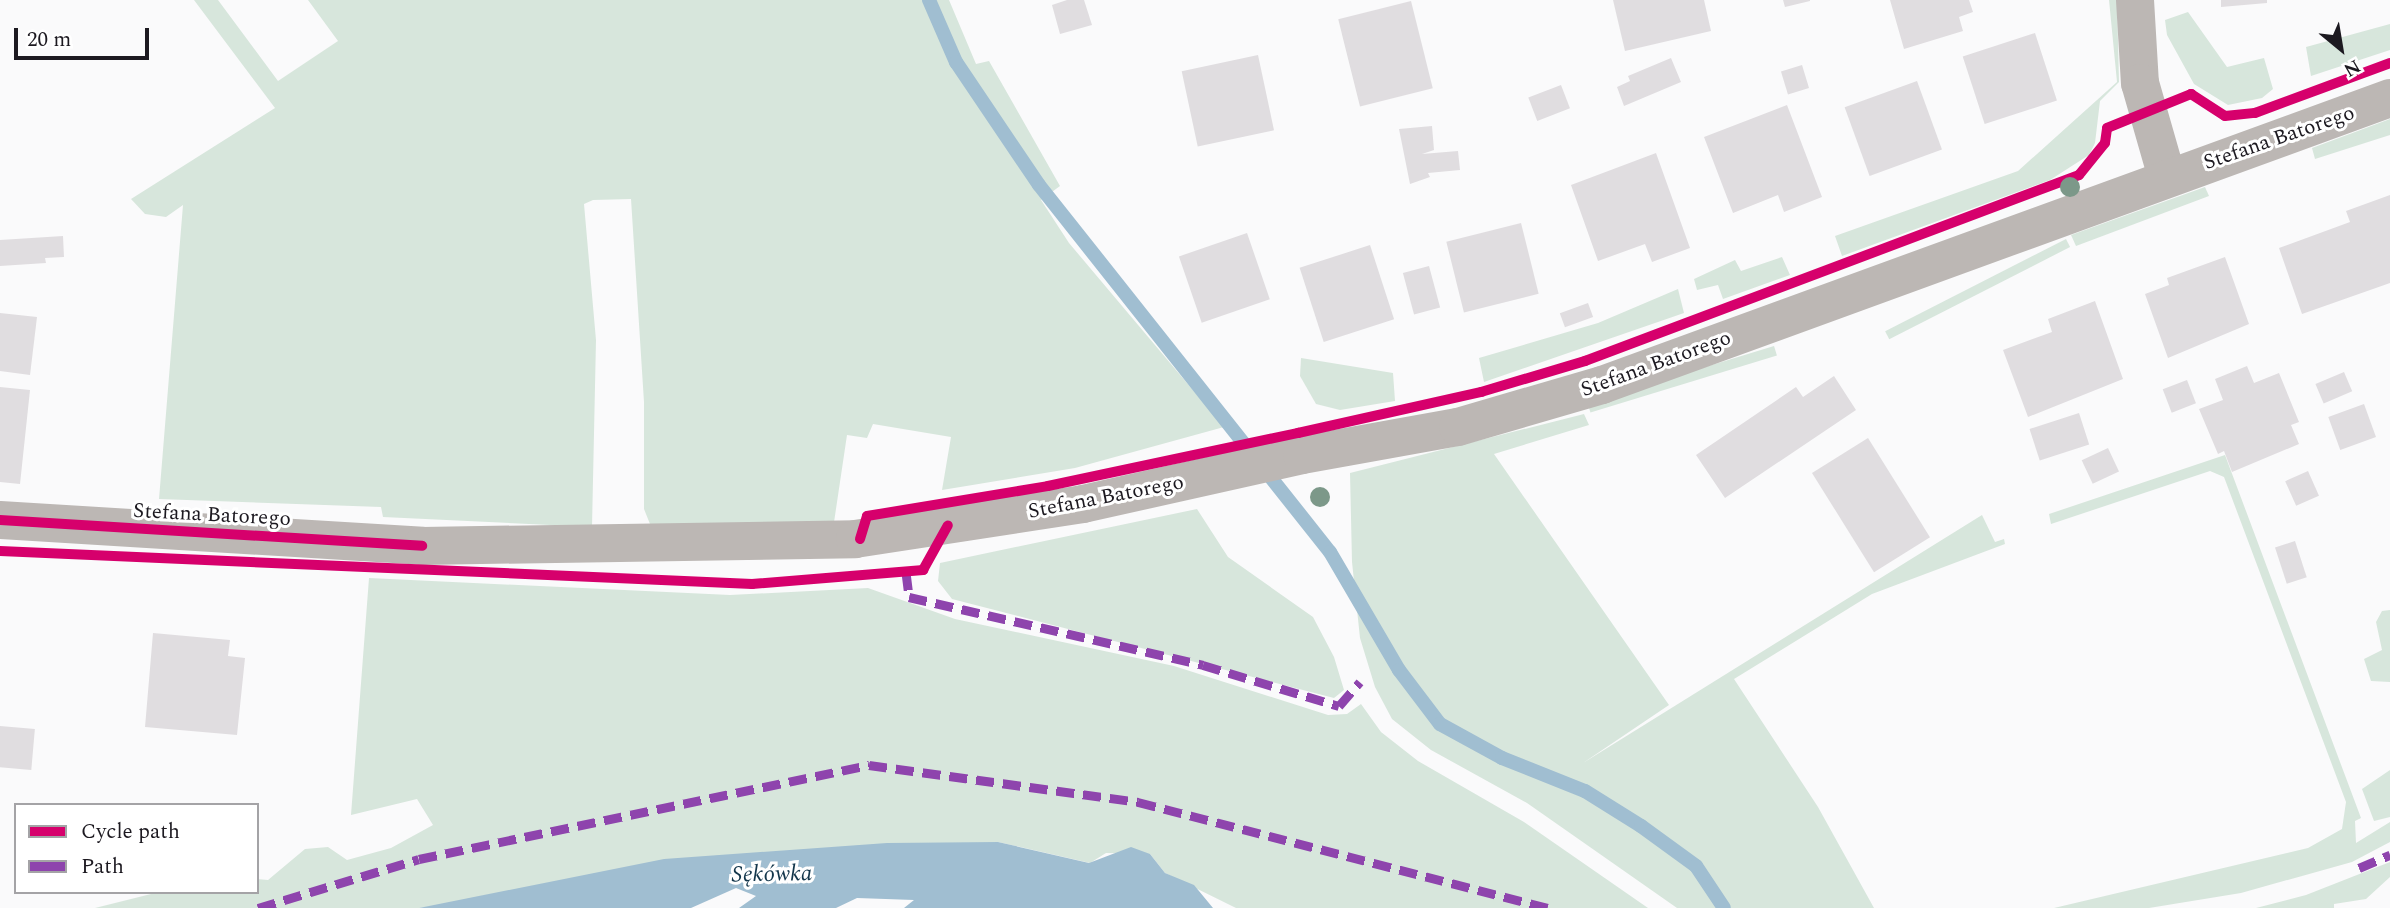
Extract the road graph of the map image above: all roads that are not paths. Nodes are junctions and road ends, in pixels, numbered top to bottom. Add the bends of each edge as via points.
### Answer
1 (2135, 0) edge
2 (2390, 98) edge
3 (2167, 177) junction
4 (0, 520) edge

1 - 3 street via 2140,83
2 - 3 street, Stefana Batorego
3 - 4 street, Stefana Batorego via 1602,385 1458,427 1302,455 1083,504 855,539 422,546

